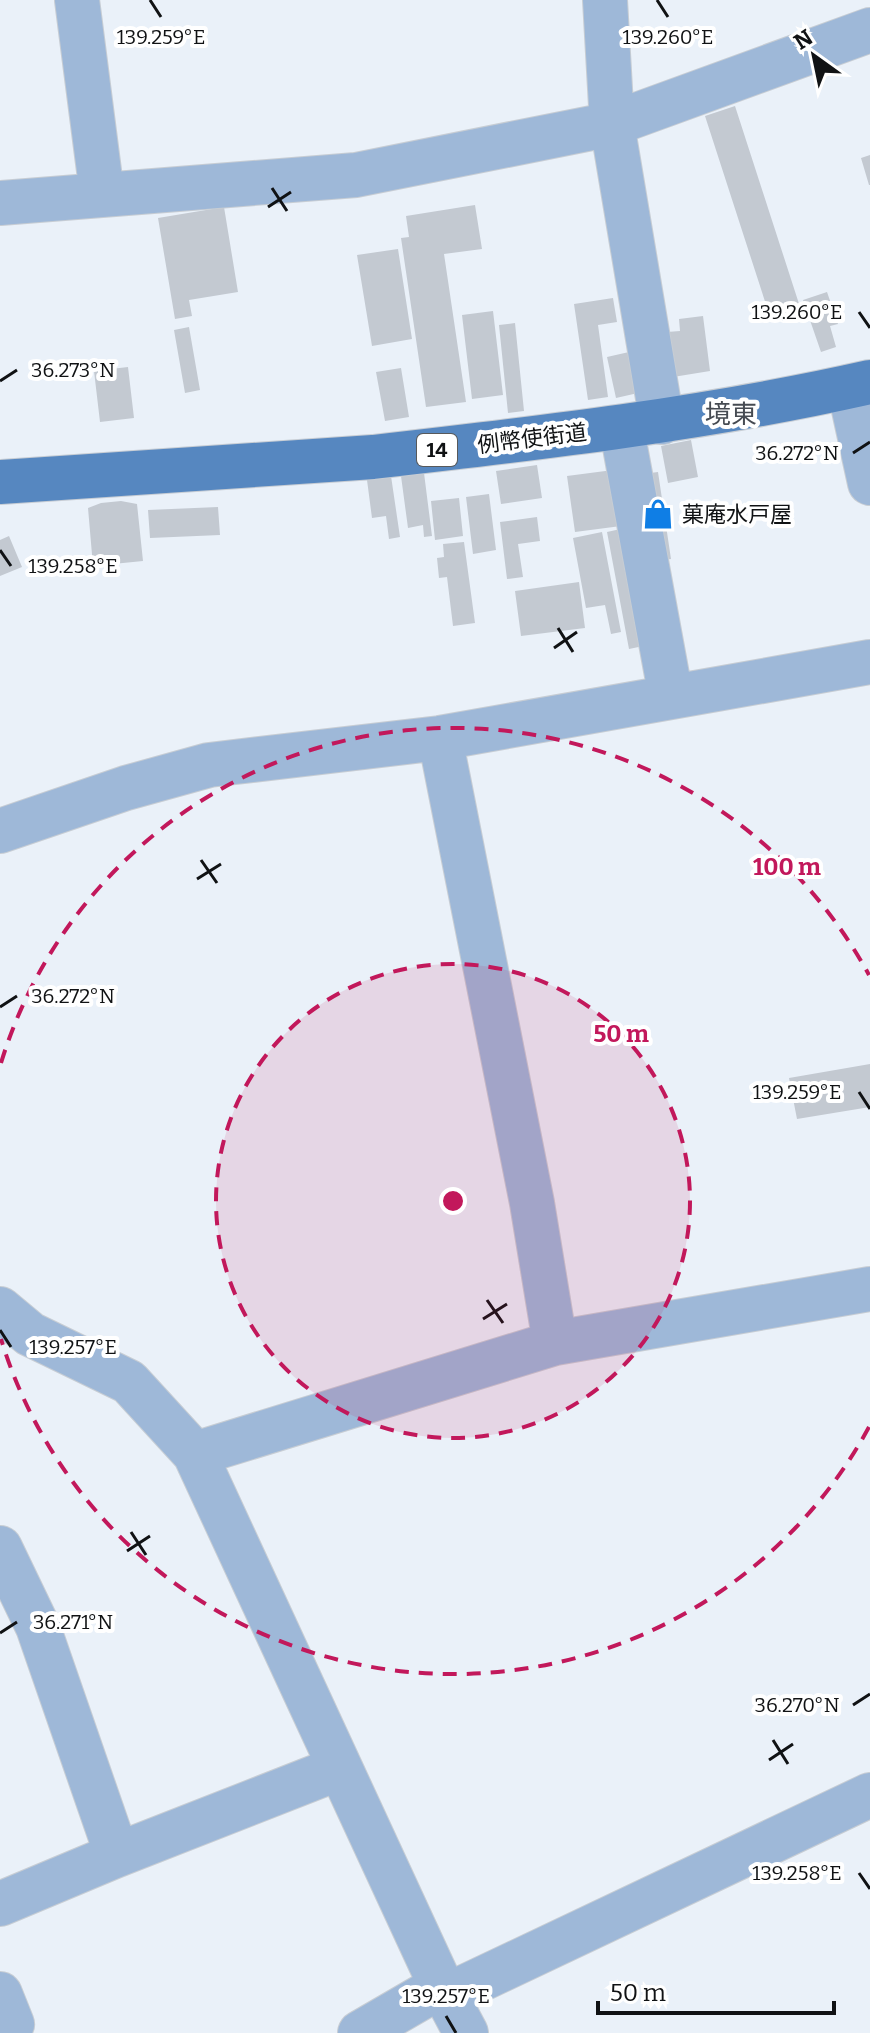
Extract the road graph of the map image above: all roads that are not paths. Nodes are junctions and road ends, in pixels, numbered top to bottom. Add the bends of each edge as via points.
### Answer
1 (77, 0) edge
2 (605, 0) edge
3 (870, 30) edge
4 (612, 124) junction
5 (102, 194) junction
6 (0, 203) edge
7 (859, 385) edge
8 (662, 422) junction
9 (625, 447) dead end
10 (0, 482) edge
11 (870, 483) edge
12 (870, 662) edge
13 (671, 697) junction
14 (440, 738) junction
15 (0, 831) edge
16 (870, 1289) edge
17 (10, 1333) edge
18 (555, 1343) junction
19 (195, 1454) junction
20 (0, 1548) edge
21 (339, 1768) junction
22 (870, 1795) edge
23 (117, 1855) junction
24 (0, 1904) edge
25 (0, 1994) edge
26 (451, 2005) edge
27 (5, 2033) edge
28 (360, 2033) edge

1 - 5 street
2 - 4 street
3 - 4 street
4 - 5 street via 356,175
4 - 8 street
5 - 6 street
7 - 8 main road, 例幣使街道 / 14
7 - 11 street
8 - 10 main road, 例幣使街道 / 14 via 373,457
9 - 13 street
12 - 13 street
13 - 14 street
14 - 15 street via 209,765
14 - 18 street
16 - 18 street
17 - 19 street via 129,1382
18 - 19 street
19 - 21 street
20 - 23 street via 38,1627
21 - 23 street
21 - 26 street
22 - 26 street
23 - 24 street
25 - 27 street via 12,2024
26 - 28 street

